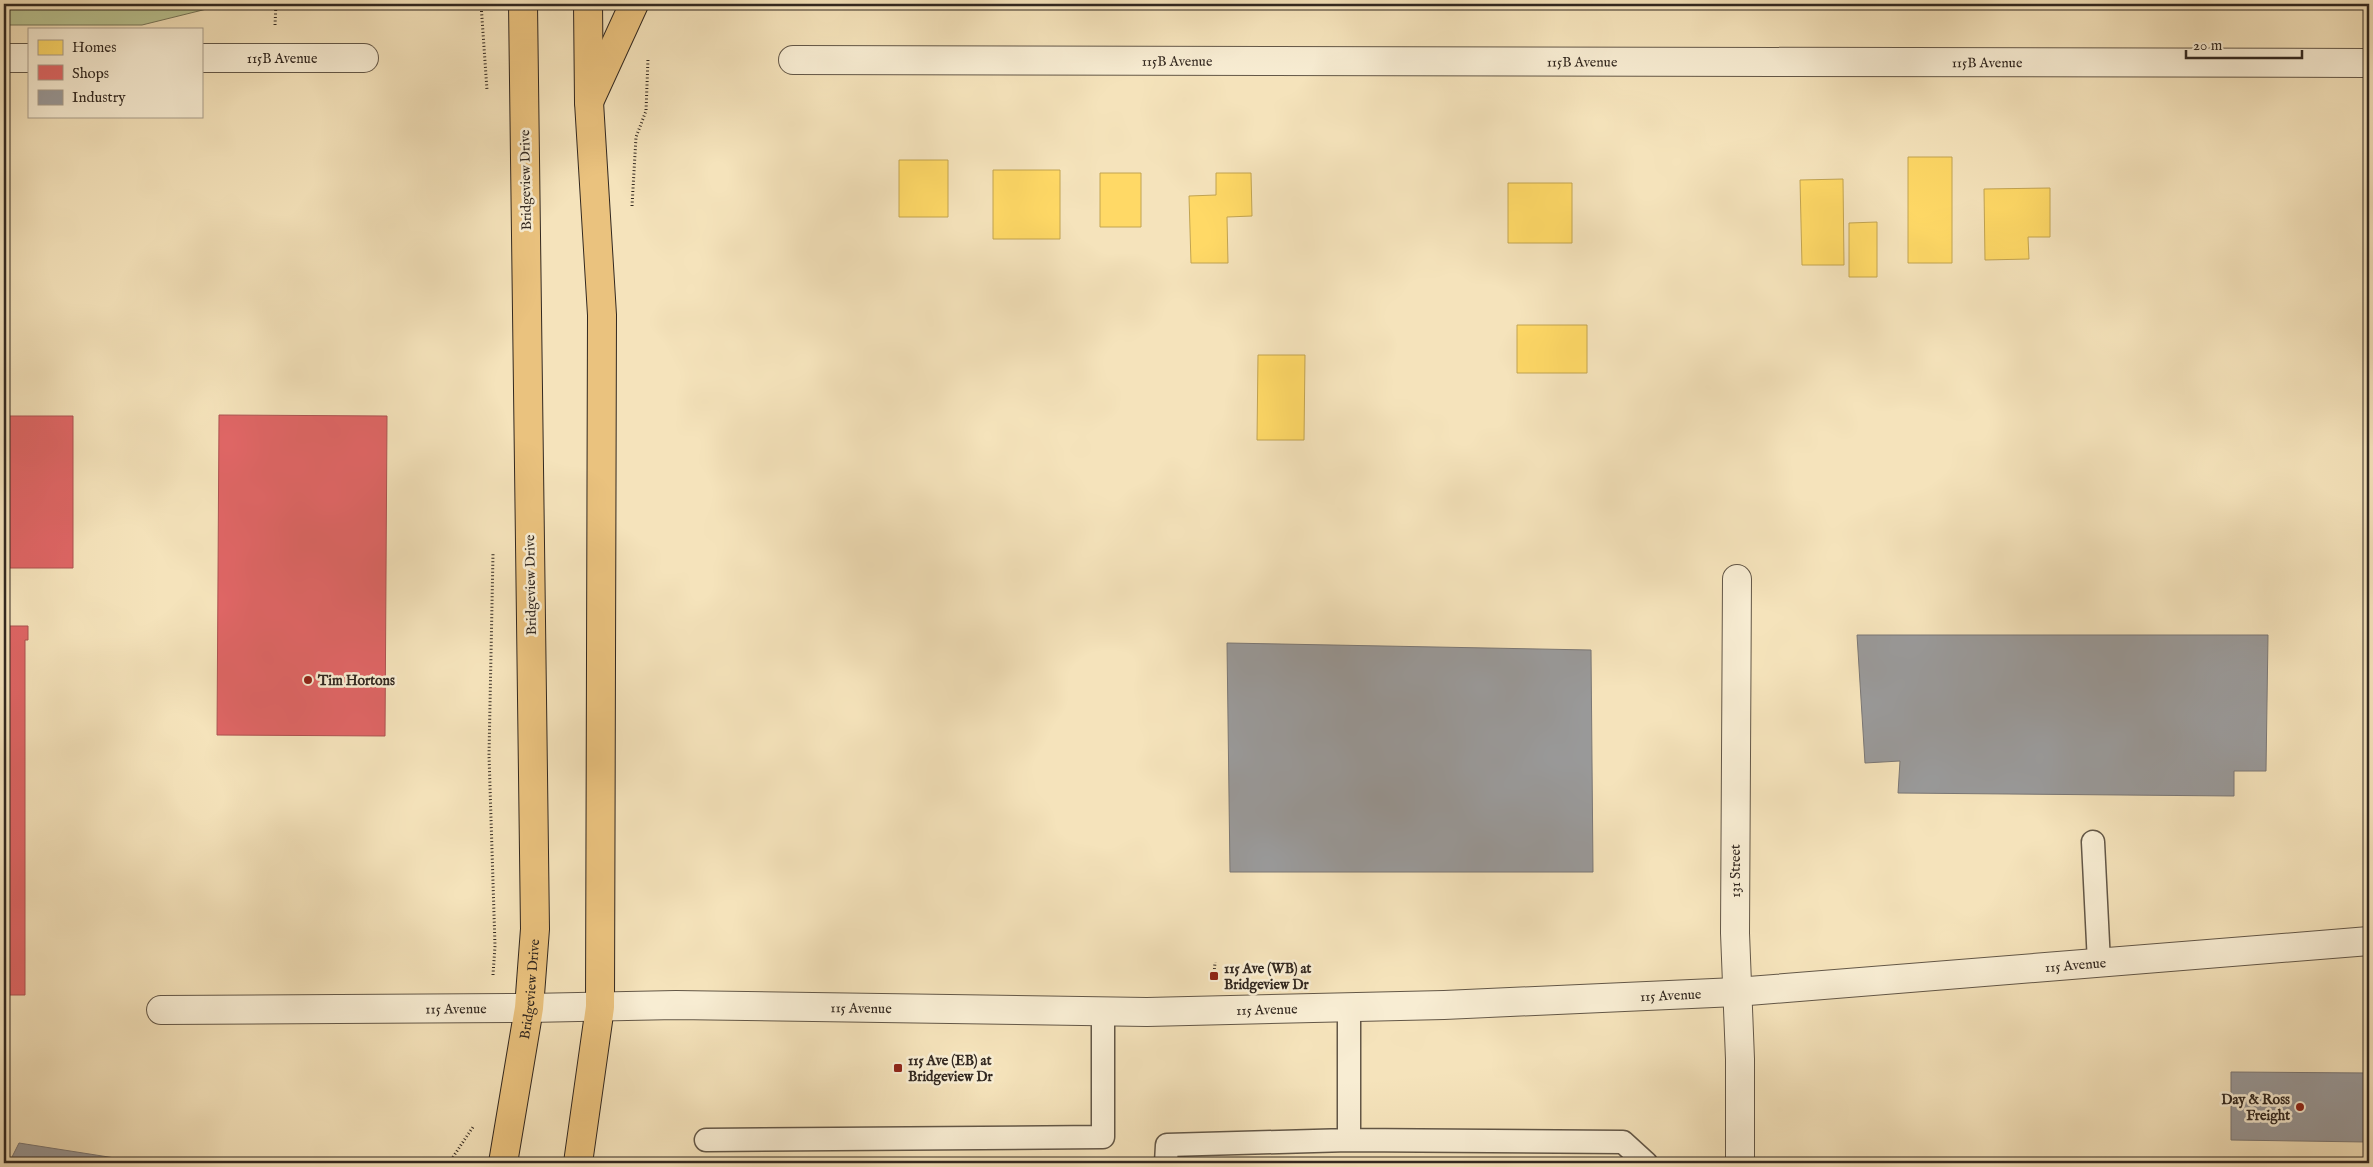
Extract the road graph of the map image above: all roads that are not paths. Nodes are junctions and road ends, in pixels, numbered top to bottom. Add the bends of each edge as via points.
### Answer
1 (523, 4) edge
2 (588, 4) edge
3 (634, 4) edge
4 (4, 58) edge
5 (28, 58) edge
6 (202, 58) edge
7 (364, 58) dead end
8 (794, 60) dead end
9 (2369, 63) edge
10 (588, 102) junction
11 (1737, 579) dead end
12 (2092, 842) dead end
13 (2369, 941) edge
14 (2099, 962) junction
15 (1736, 992) junction
16 (600, 1006) junction
17 (1349, 1007) junction
18 (529, 1008) junction
19 (161, 1010) dead end
20 (1103, 1011) junction
21 (706, 1140) dead end
22 (1349, 1140) junction
23 (503, 1163) edge
24 (578, 1163) edge
25 (1166, 1163) edge
26 (1646, 1163) edge
27 (1740, 1163) edge

1 - 18 main road, Bridgeview Drive via 535,929
2 - 10 main road
3 - 10 main road
4 - 5 street
6 - 7 street, 115B Avenue
8 - 9 street, 115B Avenue
10 - 16 main road via 602,315
11 - 15 street, 131 Street
12 - 14 lane
13 - 14 street, 115 Avenue
14 - 15 street, 115 Avenue
15 - 17 street, 115 Avenue
15 - 27 street, 131 Street
16 - 18 street, 115 Avenue
16 - 20 street, 115 Avenue
16 - 24 main road
17 - 20 street, 115 Avenue
17 - 22 lane
18 - 19 street, 115 Avenue
18 - 23 main road, Bridgeview Drive
20 - 21 lane via 1103,1137
22 - 25 lane via 1166,1146
22 - 26 lane via 1623,1142

